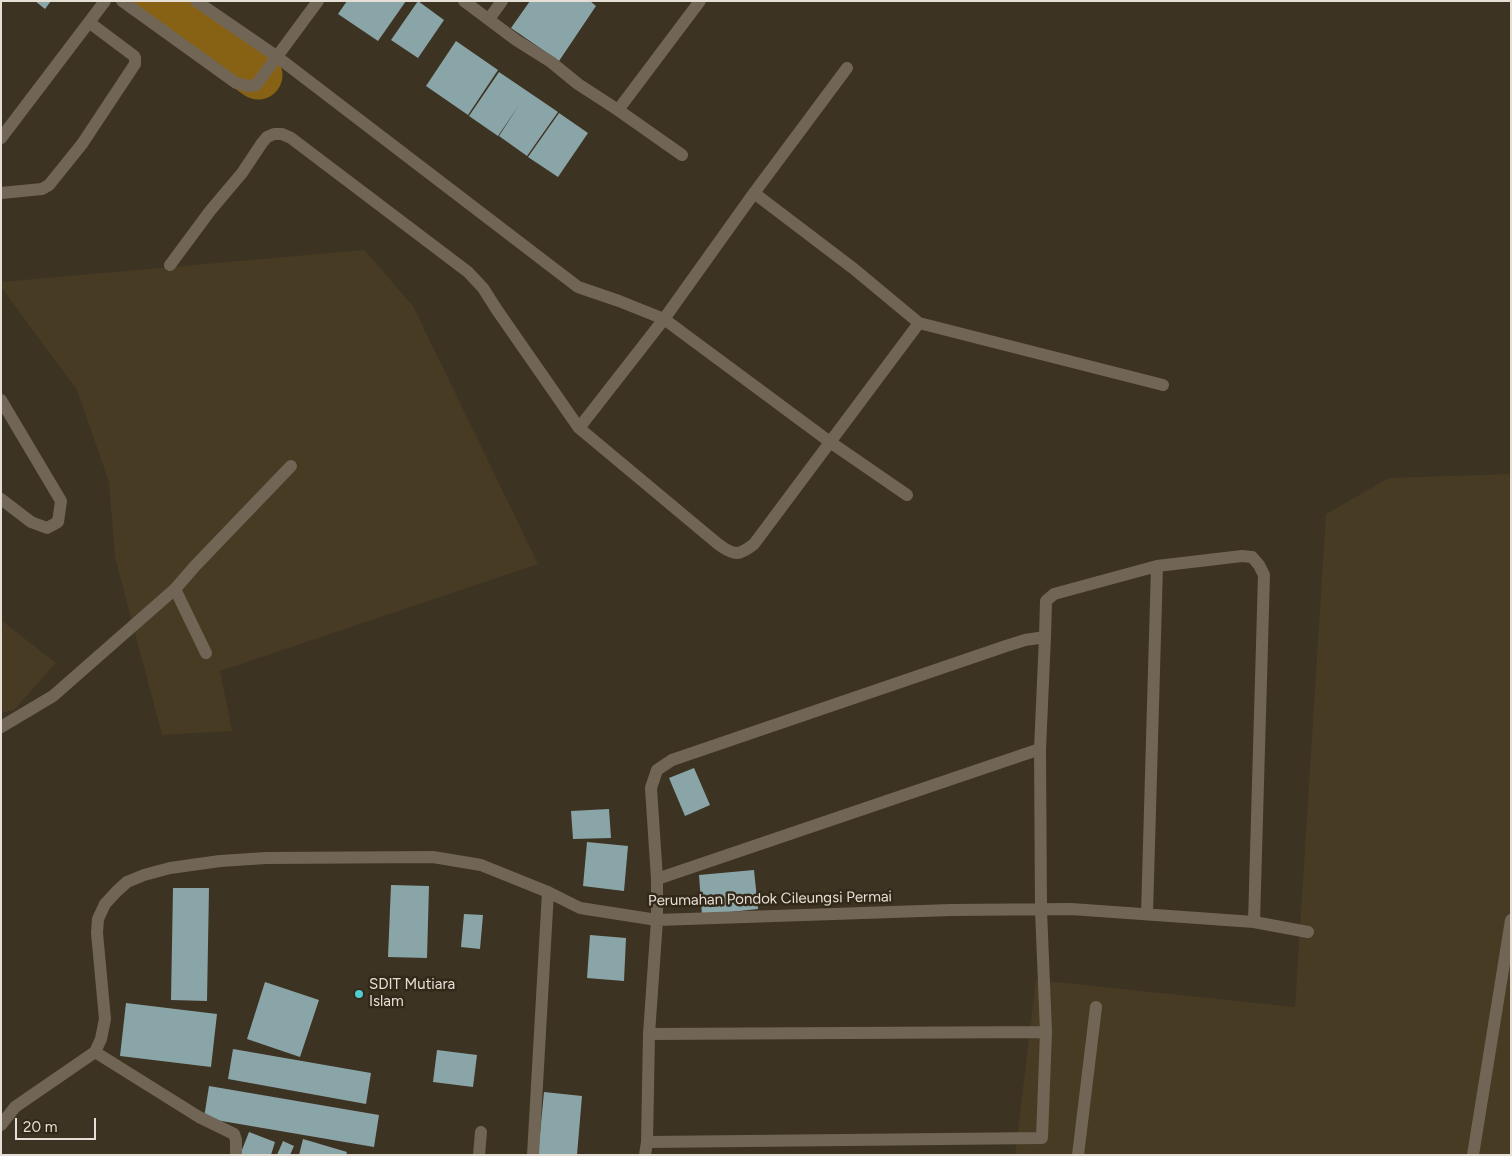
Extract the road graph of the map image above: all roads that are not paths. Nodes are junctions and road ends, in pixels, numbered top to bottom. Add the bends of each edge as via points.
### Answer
1 (105, 1) edge
2 (122, 1) edge
3 (196, 1) edge
4 (318, 1) edge
5 (464, 1) edge
6 (502, 1) edge
7 (700, 1) edge
8 (489, 19) junction
9 (90, 23) junction
10 (276, 56) junction
11 (847, 68) dead end
12 (618, 110) junction
13 (1, 138) edge
14 (682, 155) dead end
15 (1, 193) edge
16 (754, 193) junction
17 (170, 265) dead end
18 (664, 319) junction
19 (918, 323) junction
20 (1163, 385) dead end
21 (1, 400) edge
22 (579, 428) junction
23 (830, 442) junction
24 (291, 466) dead end
25 (907, 495) dead end
26 (1, 499) edge
27 (1157, 566) junction
28 (175, 590) junction
29 (1045, 638) junction
30 (206, 653) dead end
31 (1, 727) edge
32 (1040, 749) junction
33 (657, 880) junction
34 (548, 892) junction
35 (1041, 910) junction
36 (1147, 914) junction
37 (657, 920) junction
38 (1511, 920) edge
39 (1254, 922) junction
40 (1308, 932) dead end
41 (1096, 1007) dead end
42 (1046, 1032) junction
43 (649, 1034) junction
44 (94, 1052) junction
45 (1, 1125) edge
46 (481, 1132) dead end
47 (647, 1142) junction
48 (236, 1155) edge
49 (479, 1155) edge
50 (533, 1155) edge
51 (645, 1155) edge
52 (1078, 1155) edge
53 (1473, 1155) edge

1 - 9 street
2 - 10 street via 236,83 256,85
3 - 10 street
4 - 10 street
5 - 8 street
6 - 8 street
7 - 12 street
8 - 12 street
9 - 13 street
9 - 15 street via 134,56 134,64 82,144 49,185 42,189
10 - 18 street via 578,287
11 - 16 street
12 - 14 street
16 - 18 street
16 - 19 street via 854,269
17 - 22 street via 267,137 282,134 468,272 483,288
18 - 22 street
18 - 23 street
19 - 20 street
19 - 23 street
21 - 26 street via 61,502 58,522 47,528 31,522
22 - 23 street via 728,552 736,553 744,552 754,544
23 - 25 street
24 - 28 street
27 - 29 street via 1054,594 1046,601
27 - 36 street
27 - 39 street via 1242,556 1252,557 1264,575
28 - 30 street
28 - 31 street via 53,696
29 - 32 street
29 - 33 street via 1006,646 672,760 658,770 651,788
32 - 33 street
32 - 35 street
33 - 37 street
34 - 37 street, Perumahan Pondok Cileungsi Permai via 580,908
34 - 44 street, Perumahan Pondok Cileungsi Permai via 481,865 433,857 266,858 212,862 144,875 117,890 98,919 105,1019 102,1038
34 - 50 street
35 - 36 street, Perumahan Pondok Cileungsi Permai
35 - 37 street, Perumahan Pondok Cileungsi Permai
35 - 42 street
36 - 39 street, Perumahan Pondok Cileungsi Permai
37 - 43 street
38 - 53 street
39 - 40 street, Perumahan Pondok Cileungsi Permai
41 - 52 street
42 - 43 street
42 - 47 street via 1042,1138
43 - 47 street
44 - 45 street via 15,1107
44 - 48 street via 199,1117 234,1134
46 - 49 street
47 - 51 street

